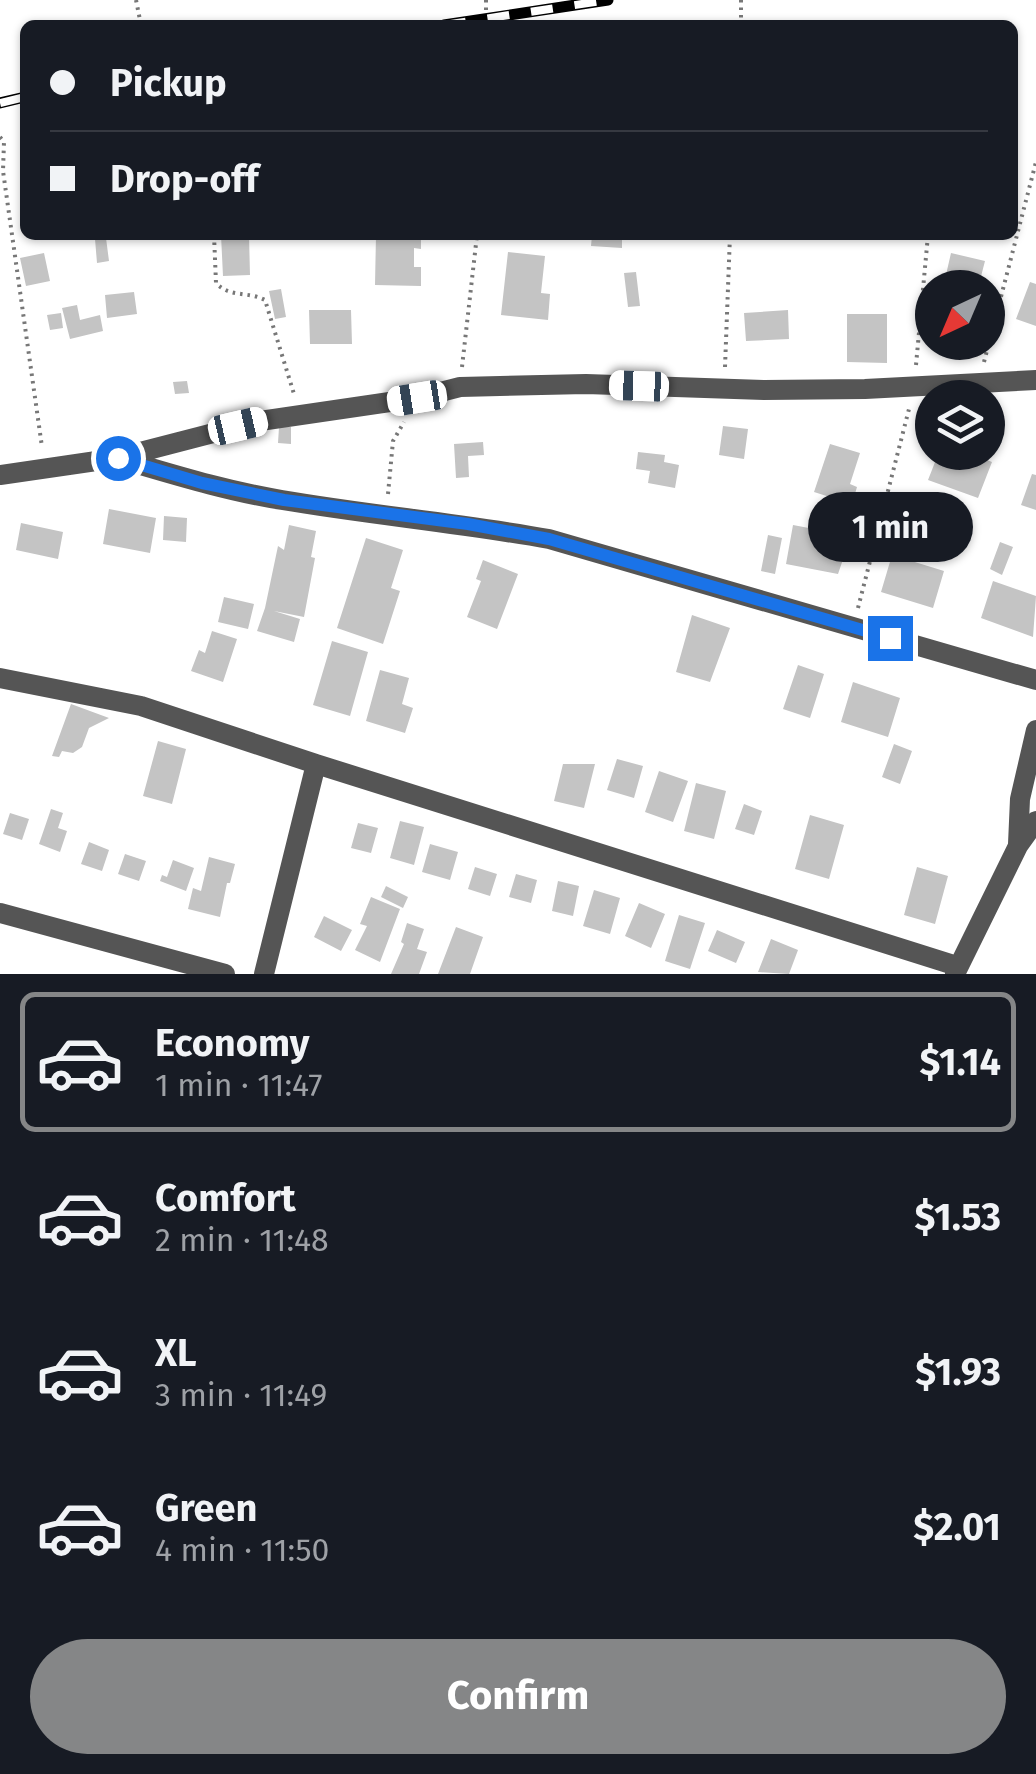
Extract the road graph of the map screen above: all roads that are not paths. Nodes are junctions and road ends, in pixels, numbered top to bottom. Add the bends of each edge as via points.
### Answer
1 (1036, 380) edge
2 (118, 458) junction
3 (0, 475) edge
4 (0, 678) edge
5 (1036, 680) edge
6 (1036, 730) edge
7 (316, 764) junction
8 (1036, 820) edge
9 (1018, 846) junction
10 (0, 912) edge
11 (956, 970) edge
12 (224, 974) edge
13 (264, 974) edge

1 - 2 street via 764,390 460,386 300,414
2 - 3 street
2 - 5 street via 239,492 549,539
4 - 7 street via 141,706
6 - 9 street via 1020,799
7 - 11 street
7 - 13 street
8 - 9 street
9 - 11 street
10 - 12 street

